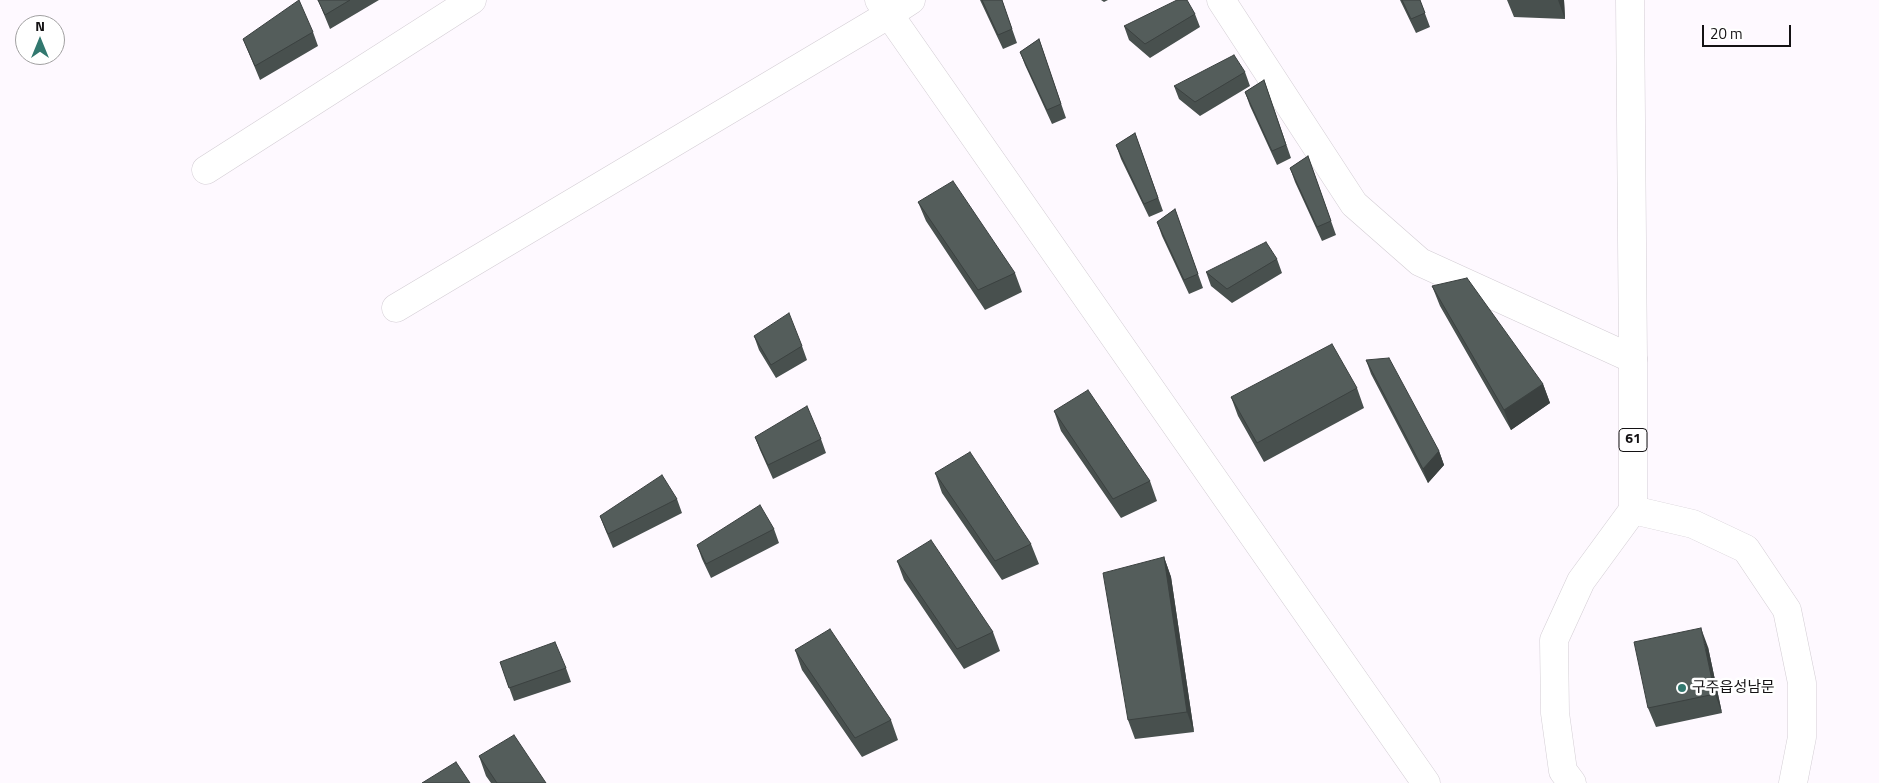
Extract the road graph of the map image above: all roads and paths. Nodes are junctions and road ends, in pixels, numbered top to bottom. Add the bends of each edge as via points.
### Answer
1 (472, 0) edge
2 (911, 0) edge
3 (1221, 0) edge
4 (1630, 0) edge
5 (883, 8) edge
6 (206, 170) dead end
7 (396, 308) dead end
8 (1633, 359) junction
9 (1633, 510) junction
10 (1426, 783) edge
11 (1572, 783) edge
12 (1794, 783) edge

1 - 6 main road
2 - 5 main road
3 - 8 main road via 1354,204 1398,243 1420,262
4 - 8 main road, 61
5 - 7 main road
5 - 10 main road
8 - 9 main road, 61
9 - 11 main road via 1581,581 1554,640 1555,713 1563,771
9 - 12 main road via 1693,524 1746,549 1787,610 1802,682 1802,737

